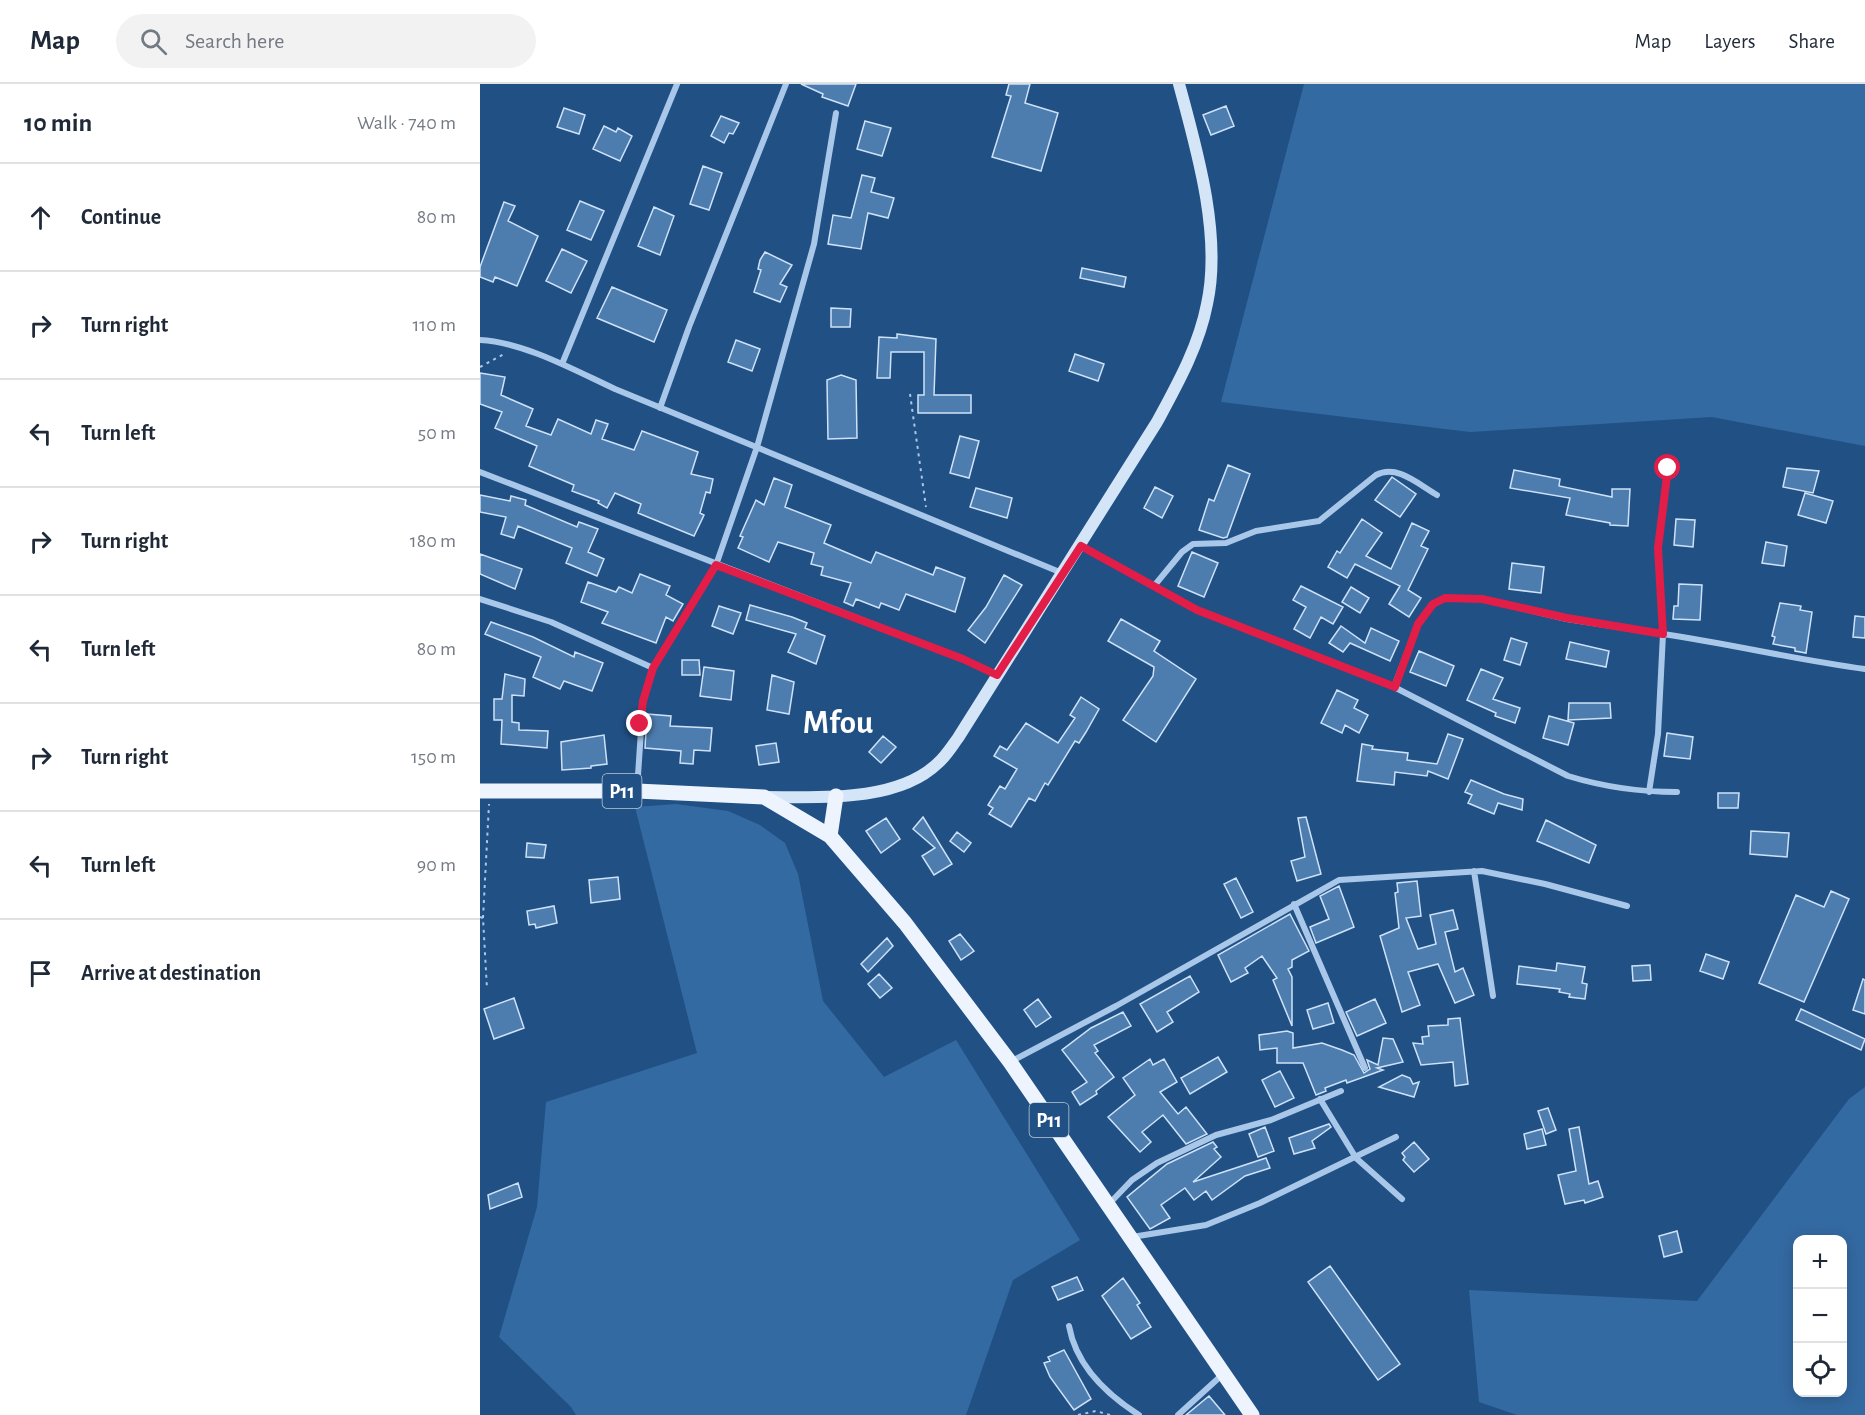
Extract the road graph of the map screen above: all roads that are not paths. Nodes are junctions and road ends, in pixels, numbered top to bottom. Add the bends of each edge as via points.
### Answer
1 (677, 84) edge
2 (786, 84) edge
3 (1179, 84) edge
4 (836, 113) dead end
5 (480, 340) edge
6 (562, 364) junction
7 (660, 408) junction
8 (757, 447) junction
9 (1668, 468) dead end
10 (480, 472) edge
11 (1437, 495) dead end
12 (1081, 546) junction
13 (716, 565) junction
14 (1063, 573) junction
15 (1154, 586) junction
16 (480, 599) edge
17 (1663, 634) junction
18 (653, 668) junction
19 (1865, 669) edge
20 (997, 675) junction
21 (1395, 687) junction
22 (637, 790) junction
23 (485, 791) edge
24 (1649, 792) junction
25 (1677, 792) dead end
26 (836, 796) junction
27 (764, 797) junction
28 (830, 836) junction
29 (1473, 871) junction
30 (1294, 904) junction
31 (1627, 906) dead end
32 (1493, 996) dead end
33 (1010, 1062) junction
34 (1365, 1068) dead end
35 (1341, 1091) dead end
36 (1320, 1099) junction
37 (1396, 1137) dead end
38 (1356, 1158) junction
39 (1402, 1199) dead end
40 (1108, 1206) junction
41 (1130, 1238) junction
42 (1069, 1326) dead end
43 (1223, 1375) junction
44 (1139, 1415) edge
45 (1178, 1415) edge
46 (1252, 1415) edge

1 - 6 street
2 - 7 street
3 - 12 main road via 1201,165 1212,267 1207,304 1179,382
4 - 8 street via 814,244
5 - 6 street via 503,343
6 - 7 street
7 - 8 street
8 - 13 street
8 - 14 street
9 - 17 street via 1658,548
10 - 13 street
11 - 15 street via 1395,471 1386,470 1319,522 1256,531 1226,543 1193,544
12 - 14 main road
12 - 15 street
13 - 18 street
13 - 20 street
14 - 20 main road
15 - 21 street via 1197,610
16 - 18 street via 551,622
17 - 19 street
17 - 21 street via 1482,599 1445,598 1433,604 1418,624
17 - 24 street via 1658,734
18 - 22 street via 643,701
20 - 26 main road via 938,763 915,779 884,790
21 - 24 street via 1568,776
22 - 23 main road, P11
22 - 27 main road, P11
24 - 25 street
26 - 27 main road
26 - 28 main road
27 - 28 main road, P11
28 - 33 main road, P11 via 905,923
29 - 30 street via 1339,880
29 - 31 street via 1545,884
29 - 32 street
30 - 33 street
30 - 34 street
33 - 40 main road, P11
35 - 36 street
36 - 38 street
36 - 40 street via 1270,1120 1216,1135 1157,1163 1132,1180
37 - 38 street
38 - 39 street
38 - 41 street via 1206,1224
40 - 41 main road, P11
41 - 43 main road, P11
42 - 44 street via 1078,1353 1090,1372 1118,1401
43 - 45 street
43 - 46 main road, P11

